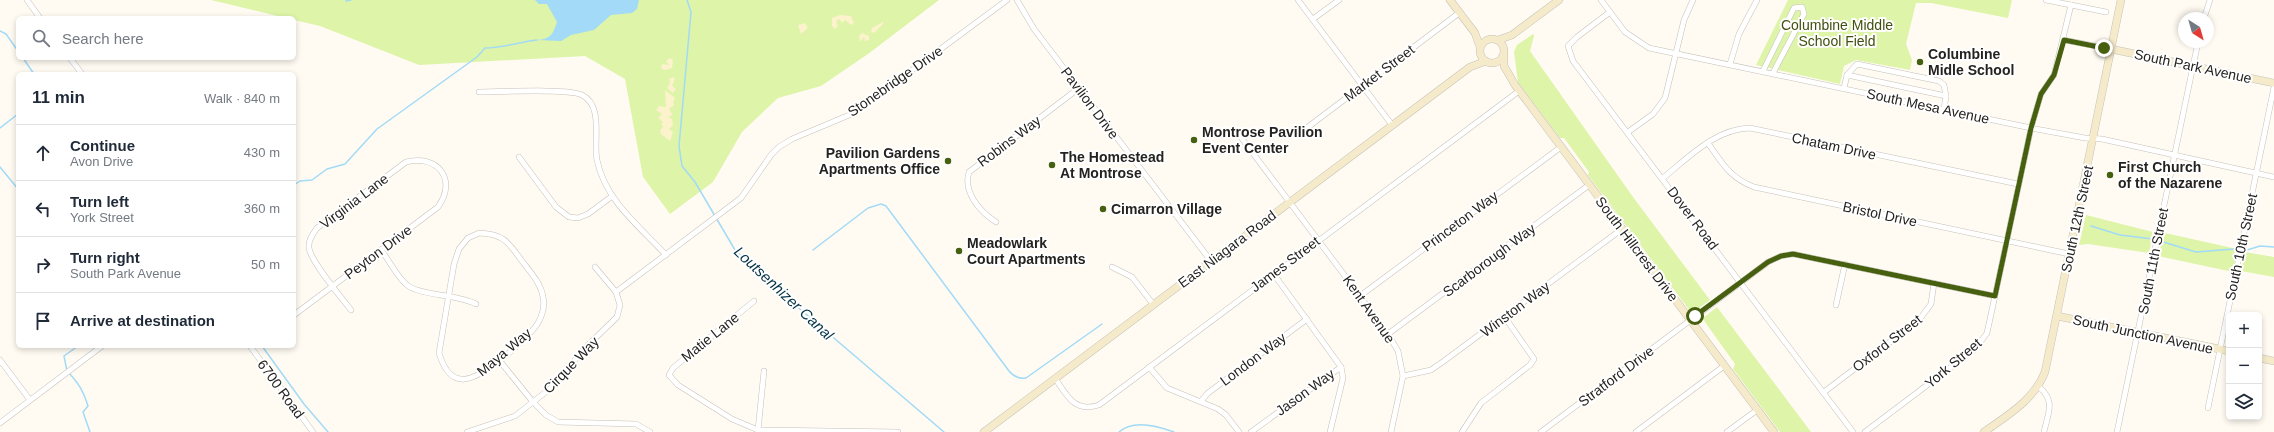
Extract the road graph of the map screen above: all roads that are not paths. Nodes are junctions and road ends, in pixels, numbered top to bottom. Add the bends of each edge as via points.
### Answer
1 (27, 0) edge
2 (1006, 0) edge
3 (1017, 0) edge
4 (1298, 0) edge
5 (1339, 0) edge
6 (1450, 0) edge
7 (1558, 0) edge
8 (1601, 0) edge
9 (1693, 0) edge
10 (1757, 0) edge
11 (2046, 0) edge
12 (2121, 0) edge
13 (2210, 0) edge
14 (2071, 5) junction
15 (1610, 12) junction
16 (2106, 12) dead end
17 (2206, 12) edge
18 (1459, 13) junction
19 (39, 16) edge
20 (1313, 19) junction
21 (1521, 28) junction
22 (1472, 29) junction
23 (1494, 39) junction
24 (2064, 40) junction
25 (2197, 48) edge
26 (1480, 49) junction
27 (2111, 49) junction
28 (1504, 54) junction
29 (1675, 54) junction
30 (73, 60) edge
31 (1487, 62) junction
32 (1730, 64) junction
33 (2194, 66) junction
34 (1470, 67) junction
35 (1763, 71) junction
36 (81, 72) edge
37 (1773, 73) junction
38 (1847, 75) junction
39 (2274, 83) edge
40 (1363, 86) junction
41 (2274, 87) edge
42 (1079, 88) junction
43 (1517, 88) junction
44 (1844, 88) junction
45 (479, 92) dead end
46 (1946, 96) junction
47 (1944, 110) junction
48 (1392, 125) junction
49 (2031, 128) junction
50 (1628, 132) junction
51 (1300, 133) dead end
52 (1240, 136) dead end
53 (2093, 139) junction
54 (1708, 143) junction
55 (1561, 147) junction
56 (2174, 155) junction
57 (519, 156) dead end
58 (2256, 173) junction
59 (2274, 177) edge
60 (445, 178) joint
61 (1663, 178) junction
62 (2018, 184) junction
63 (1589, 185) junction
64 (611, 197) junction
65 (1290, 202) junction
66 (996, 222) dead end
67 (1622, 229) junction
68 (1318, 239) junction
69 (2006, 240) junction
70 (381, 250) junction
71 (2069, 254) junction
72 (666, 255) junction
73 (1211, 261) junction
74 (1845, 264) junction
75 (595, 267) dead end
76 (1112, 267) dead end
77 (1273, 273) junction
78 (1742, 283) junction
79 (1934, 283) junction
80 (333, 286) junction
81 (616, 292) junction
82 (450, 296) junction
83 (1360, 296) junction
84 (1995, 296) junction
85 (754, 301) dead end
86 (476, 304) dead end
87 (1153, 304) junction
88 (1836, 305) dead end
89 (351, 310) dead end
90 (296, 314) edge
91 (1504, 316) junction
92 (2057, 316) junction
93 (1307, 319) junction
94 (1690, 320) junction
95 (2138, 333) junction
96 (1388, 334) junction
97 (99, 348) edge
98 (252, 348) edge
99 (2220, 349) junction
100 (2226, 350) edge
101 (2262, 359) edge
102 (0, 360) edge
103 (499, 360) junction
104 (2274, 361) edge
105 (1724, 366) junction
106 (1341, 367) junction
107 (1149, 368) junction
108 (764, 371) dead end
109 (1403, 376) junction
110 (1055, 378) junction
111 (2039, 387) junction
112 (1824, 392) junction
113 (30, 400) junction
114 (1201, 401) junction
115 (533, 402) junction
116 (2208, 408) dead end
117 (1757, 410) junction
118 (0, 422) edge
119 (758, 430) junction
120 (313, 432) edge
121 (468, 432) edge
122 (650, 432) edge
123 (898, 432) edge
124 (984, 432) edge
125 (1239, 432) edge
126 (1251, 432) edge
127 (1330, 432) edge
128 (1391, 432) edge
129 (1462, 432) edge
130 (1542, 432) edge
131 (1636, 432) edge
132 (1727, 432) edge
133 (1774, 432) edge
134 (1853, 432) edge
135 (1866, 432) edge
136 (1984, 432) edge
137 (2044, 432) edge
138 (2117, 432) edge

1 - 19 street
2 - 72 street, Stonebridge Drive via 854,113 779,147 741,198
3 - 42 street, Pavilion Drive via 1034,29
4 - 20 street
5 - 20 street
6 - 18 street
7 - 21 street
8 - 15 street, South Mesa Avenue
9 - 29 street via 1684,20
10 - 32 street via 1739,34
11 - 14 street
12 - 27 street, South 12th Street
13 - 17 street
14 - 16 street
14 - 24 street, York Street
15 - 29 street, South Mesa Avenue via 1624,32 1637,41 1649,48
15 - 50 street, Dover Road via 1577,36 1568,46 1573,61
18 - 22 street
18 - 40 street, Market Street
20 - 40 street
21 - 23 street via 1507,38
21 - 28 street
22 - 23 street
22 - 26 street
23 - 26 street via 1484,42
23 - 28 street via 1503,45
24 - 27 street, South Park Avenue
24 - 49 street, York Street via 2054,75 2041,94
25 - 33 street, South 11th Street
26 - 31 street via 1482,57
26 - 34 street, East Niagara Road
27 - 33 street, South Park Avenue
27 - 53 street, South 12th Street
28 - 31 street via 1498,62
28 - 43 street, South Hillcrest Drive via 1504,66
29 - 32 street, South Mesa Avenue
29 - 50 street via 1665,98 1653,114
30 - 36 street
31 - 34 street, East Niagara Road
31 - 43 street, South Hillcrest Drive via 1504,72
32 - 35 street, South Mesa Avenue
33 - 39 street, South Park Avenue
33 - 56 street, South 11th Street
34 - 48 street, East Niagara Road
35 - 37 street, South Mesa Avenue
35 - 37 street via 1794,8 1802,7 1804,14
37 - 44 street, South Mesa Avenue
38 - 44 street
38 - 46 street
38 - 46 street via 1857,64 1939,81 1944,85
40 - 48 street
40 - 51 street, Market Street
41 - 58 street, South 10th Street
42 - 66 street, Robins Way via 969,172 966,181 968,191 985,215
42 - 73 street, Pavilion Drive
43 - 55 street, South Hillcrest Drive
43 - 68 street, James Street
44 - 47 street, South Mesa Avenue
45 - 64 street via 574,92 589,99 595,113 596,159
46 - 47 street
47 - 49 street, South Mesa Avenue
48 - 65 street, East Niagara Road
49 - 53 street, South Mesa Avenue
49 - 62 street, York Street
50 - 61 street, Dover Road
52 - 65 street, Kent Avenue
53 - 56 street, South Mesa Avenue
53 - 71 street, South 12th Street
54 - 61 street, Chatam Drive
54 - 62 street, Chatam Drive via 1735,129 1750,128
54 - 69 street, Bristol Drive via 1729,172 1740,182 1754,187
55 - 63 street, South Hillcrest Drive
55 - 83 street, Princeton Way
56 - 58 street, South Mesa Avenue
56 - 95 street, South 11th Street
57 - 64 street via 563,214 578,218
58 - 59 street, South Mesa Avenue
58 - 99 street, South 10th Street
60 - 70 street, Peyton Drive via 444,199 438,207
60 - 80 street, Virginia Lane via 435,165 428,161 417,159 406,162 317,228 310,237 312,258
61 - 78 street, Dover Road
62 - 69 street, York Street
63 - 67 street, South Hillcrest Drive
63 - 96 street, Scarborough Way
64 - 72 street
65 - 68 street, Kent Avenue
65 - 73 street, East Niagara Road
67 - 91 street, Winston Way
67 - 94 street, South Hillcrest Drive
68 - 77 street, James Street
68 - 83 street, Kent Avenue
69 - 71 street, Bristol Drive
69 - 84 street, York Street
70 - 80 street, Peyton Drive
70 - 82 street via 407,285 421,291
71 - 92 street, South 12th Street
72 - 81 street, Stonebridge Drive
73 - 87 street, East Niagara Road
74 - 78 street, Stratford Drive via 1793,254 1781,256 1768,262
74 - 79 street, Stratford Drive
74 - 88 street
75 - 81 street
76 - 87 street via 1132,277
77 - 93 street
77 - 107 street, James Street
78 - 94 street, Stratford Drive
78 - 112 street, Dover Road
79 - 84 street, Stratford Drive
79 - 112 street, Oxford Street via 1931,304 1919,320
80 - 89 street, Virginia Lane
80 - 90 street, Peyton Drive
81 - 115 street, Cirque Way via 620,306 617,317 582,351 556,384
82 - 86 street via 464,298
82 - 103 street, Maya Way via 439,353 442,364 460,380 475,378
82 - 103 street, Maya Way via 454,264 459,249 468,238 479,233 495,234 510,244 541,287 544,298 543,310 530,334
83 - 96 street, Kent Avenue
84 - 135 street, York Street via 1987,333 1979,345
85 - 119 street, Matie Lane via 673,368 669,375 678,385 732,419
87 - 110 street, East Niagara Road
91 - 109 street, Winston Way via 1432,370
91 - 129 street via 1533,355 1533,362 1481,403
92 - 95 street, South Junction Avenue
92 - 111 street, South 12th Street via 2045,372
93 - 106 street
93 - 114 street, London Way via 1208,393
94 - 105 street, South Hillcrest Drive
94 - 130 street, Stratford Drive
95 - 99 street, South Junction Avenue
95 - 138 street, South 11th Street
96 - 109 street, Kent Avenue via 1398,351
97 - 113 street
98 - 120 street, 6700 Road
99 - 100 street, South Junction Avenue
99 - 116 street, South 10th Street
101 - 104 street
102 - 113 street
103 - 115 street
105 - 117 street, South Hillcrest Drive
105 - 131 street
106 - 126 street, Jason Way
106 - 127 street via 1343,378
107 - 110 street, James Street via 1099,405 1089,408 1080,407 1071,400
107 - 114 street via 1167,388
108 - 119 street
109 - 128 street, Kent Avenue
110 - 124 street, East Niagara Road
111 - 136 street via 2024,402
111 - 137 street via 2048,395 2050,403
112 - 134 street, Dover Road
113 - 118 street
114 - 125 street via 1226,415
115 - 121 street, Cirque Way via 515,416
115 - 122 street via 546,415 558,422 636,424
117 - 132 street
117 - 133 street, South Hillcrest Drive
119 - 123 street

